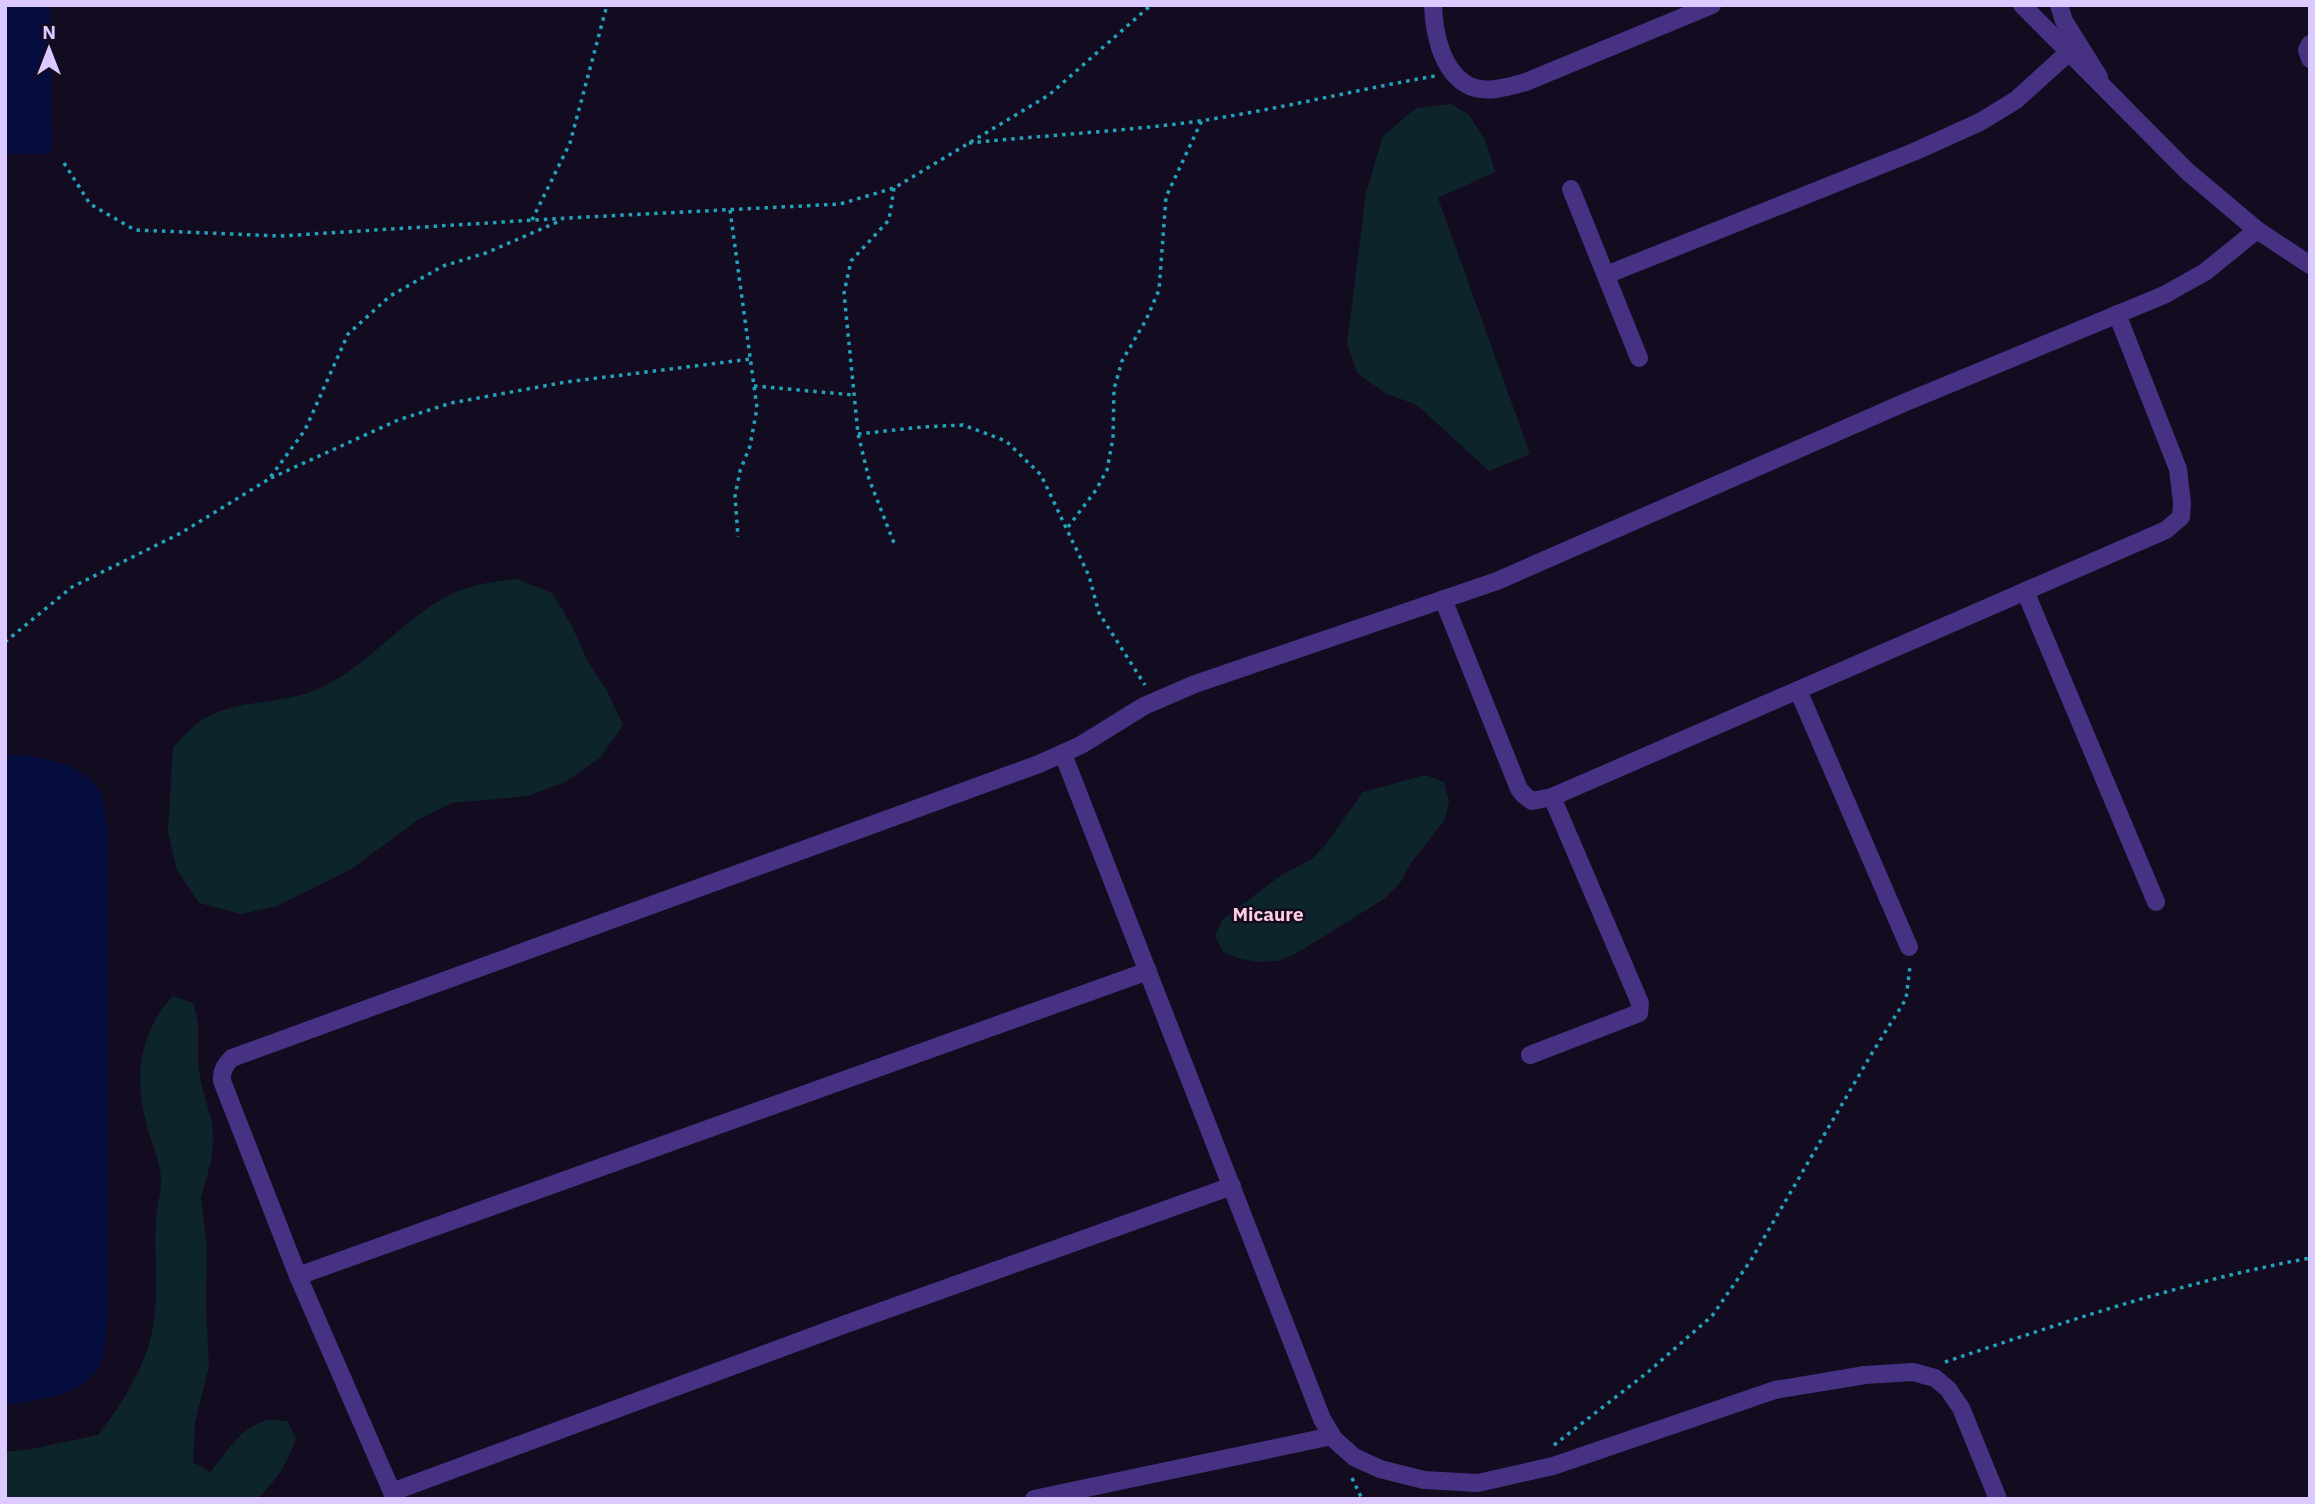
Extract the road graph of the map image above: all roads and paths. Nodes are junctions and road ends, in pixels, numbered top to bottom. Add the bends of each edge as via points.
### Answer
1 (607, 5) edge
2 (1151, 5) edge
3 (1433, 5) edge
4 (1712, 5) edge
5 (2022, 5) edge
6 (2059, 5) edge
7 (2310, 44) edge
8 (2069, 52) junction
9 (2310, 59) edge
10 (1453, 73) junction
11 (2106, 89) junction
12 (1202, 120) junction
13 (967, 143) junction
14 (64, 163) dead end
15 (894, 188) junction
16 (1571, 189) dead end
17 (730, 210) junction
18 (567, 218) junction
19 (531, 220) junction
20 (2257, 230) junction
21 (2310, 265) edge
22 (1606, 275) junction
23 (2118, 314) junction
24 (1639, 358) dead end
25 (751, 359) junction
26 (754, 386) junction
27 (854, 395) junction
28 (858, 434) junction
29 (269, 479) junction
30 (1067, 528) junction
31 (738, 537) dead end
32 (894, 543) dead end
33 (2025, 591) junction
34 (1443, 599) junction
35 (5, 642) edge
36 (1798, 690) junction
37 (1156, 701) junction
38 (1063, 754) junction
39 (1552, 797) junction
40 (2156, 902) dead end
41 (1909, 947) joint
42 (1148, 971) junction
43 (1530, 1055) dead end
44 (1232, 1186) junction
45 (2310, 1258) edge
46 (298, 1276) junction
47 (1913, 1372) junction
48 (1332, 1436) junction
49 (1550, 1448) dead end
50 (394, 1495) edge
51 (1034, 1499) edge
52 (1998, 1499) edge

1 - 19 path via 569,144
2 - 13 path via 1049,95
3 - 10 street via 1438,46
4 - 10 street via 1504,88 1468,86
5 - 8 street
6 - 11 street
7 - 9 street
8 - 11 street
8 - 22 street via 2016,100 1980,122
10 - 12 path
11 - 20 street via 2188,172
12 - 13 path
12 - 30 path via 1166,197 1159,290 1122,361 1114,389 1107,470
13 - 15 path
14 - 19 path via 90,204 135,230 280,236
15 - 17 path via 840,204
15 - 27 path via 889,220 851,261 844,293
16 - 22 street
17 - 18 path
17 - 25 path
18 - 19 path
18 - 29 path via 443,266 390,296 348,334 305,430
20 - 21 street
20 - 23 street via 2205,272
22 - 24 street
23 - 33 street via 2178,469 2181,517 2166,530
23 - 34 street via 1906,401 1497,580
25 - 26 path
25 - 29 path via 566,382 451,403 398,420
26 - 27 path
26 - 31 path via 757,408 735,496
27 - 28 path
28 - 30 path via 963,425 1006,441 1041,475
28 - 32 path via 869,479
29 - 35 path via 181,533 72,587
30 - 37 path via 1089,576 1098,613
33 - 36 street
33 - 40 street
34 - 37 street
34 - 39 street via 1519,789 1532,800
36 - 39 street
36 - 41 street
37 - 38 street
38 - 42 street
38 - 46 street via 232,1058 221,1074 222,1081
39 - 43 street via 1640,1009
41 - 49 path via 1906,999 1751,1260 1712,1316
42 - 44 street
42 - 46 street
44 - 48 street
44 - 50 street via 846,1324
45 - 47 path via 2114,1305
46 - 50 street
47 - 48 street via 1774,1390 1553,1465 1478,1483 1424,1480 1380,1469 1353,1457
47 - 52 street via 1936,1378 1948,1388 1961,1408
48 - 51 street

